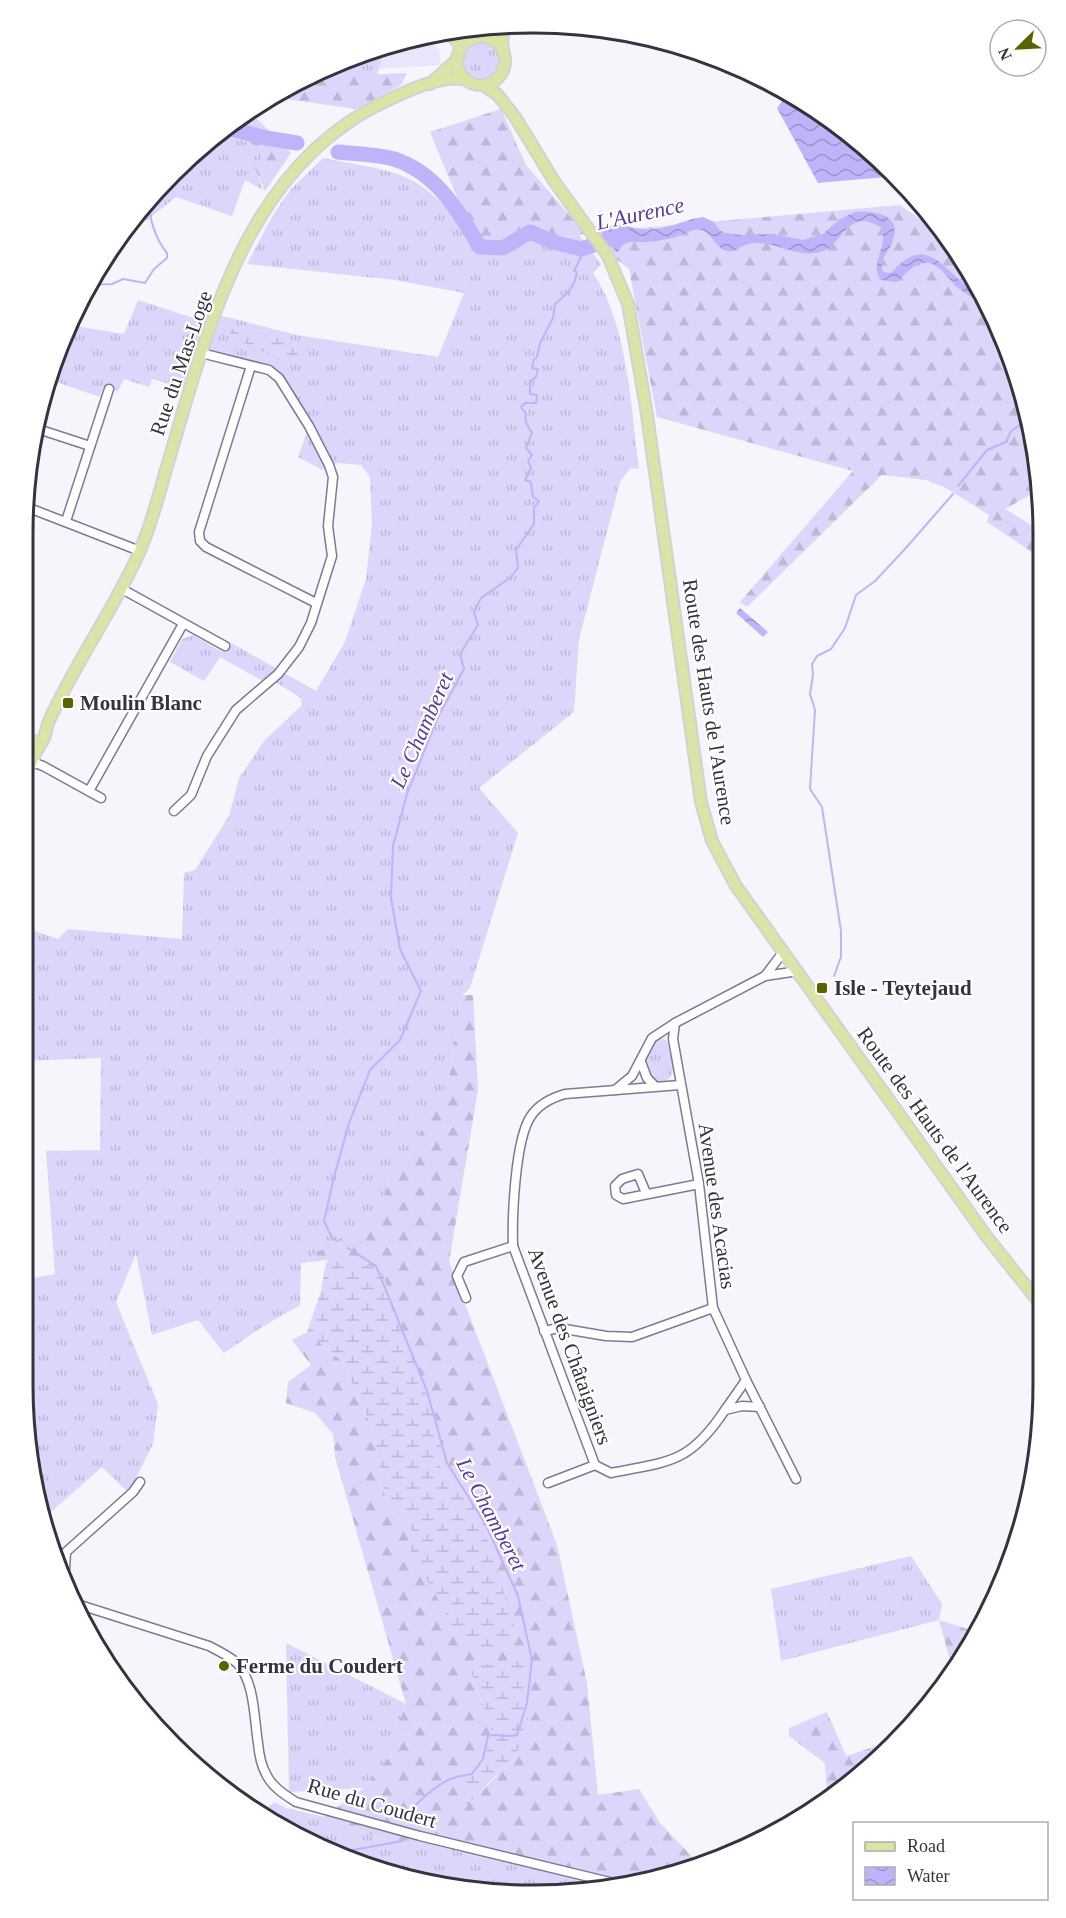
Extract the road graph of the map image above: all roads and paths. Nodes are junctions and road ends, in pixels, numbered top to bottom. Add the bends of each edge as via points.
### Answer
1 (503, 34) edge
2 (485, 35) edge
3 (477, 36) edge
4 (481, 38) junction
5 (455, 39) edge
6 (503, 51) junction
7 (459, 54) junction
8 (501, 75) junction
9 (466, 79) junction
10 (429, 84) junction
11 (483, 85) junction
12 (514, 117) junction
13 (201, 352) junction
14 (251, 366) junction
15 (109, 389) dead end
16 (44, 431) edge
17 (90, 446) junction
18 (34, 509) edge
19 (66, 521) junction
20 (140, 551) junction
21 (122, 589) junction
22 (316, 603) junction
23 (183, 624) junction
24 (225, 646) dead end
25 (33, 749) edge
26 (33, 761) edge
27 (89, 791) junction
28 (101, 798) dead end
29 (174, 811) dead end
30 (784, 951) junction
31 (798, 971) junction
32 (765, 976) junction
33 (675, 1023) junction
34 (640, 1062) junction
35 (680, 1085) junction
36 (655, 1086) junction
37 (615, 1090) junction
38 (699, 1184) junction
39 (646, 1193) dead end
40 (513, 1246) junction
41 (1033, 1295) edge
42 (466, 1298) dead end
43 (713, 1308) junction
44 (544, 1331) junction
45 (746, 1380) junction
46 (760, 1407) junction
47 (725, 1410) junction
48 (595, 1465) junction
49 (796, 1479) dead end
50 (140, 1482) dead end
51 (548, 1483) dead end
52 (66, 1562) edge
53 (85, 1607) edge
54 (602, 1880) edge

1 - 6 main road
2 - 4 main road
3 - 4 main road
4 - 6 main road via 492,40
4 - 7 main road via 470,40
5 - 7 main road
6 - 8 main road
7 - 9 main road via 459,70
7 - 10 main road, Rue du Mas-Loge
8 - 11 main road
8 - 12 main road via 501,86
9 - 10 main road, Rue du Mas-Loge
9 - 11 main road
10 - 13 main road, Rue du Mas-Loge via 355,117 298,165 243,247
11 - 12 main road via 496,94
12 - 30 main road, Route des Hauts de l'Aurence via 608,256 620,281 633,324 706,823 736,886
13 - 14 street
13 - 20 main road, Rue du Mas-Loge
14 - 22 street via 269,370 279,378 309,426 333,477 328,526 332,556
14 - 22 street via 199,532 200,541
15 - 17 street
16 - 17 street
17 - 19 street
18 - 19 street
19 - 20 street
20 - 21 main road, Rue du Mas-Loge
21 - 23 street
21 - 25 main road, Rue du Mas-Loge
22 - 29 street via 299,647 278,674 236,710 207,756 191,795
23 - 24 street
23 - 27 street
26 - 27 street
27 - 28 street
30 - 31 main road, Route des Hauts de l'Aurence
30 - 32 street
31 - 32 street
31 - 41 main road, Route des Hauts de l'Aurence via 987,1237
32 - 33 street
33 - 34 street via 652,1038
33 - 35 street, Avenue des Acacias via 673,1039
34 - 36 street via 646,1078
34 - 37 street via 632,1076
35 - 36 street, Avenue des Châtaigniers
35 - 38 street, Avenue des Acacias
36 - 37 street, Avenue des Châtaigniers
37 - 40 street, Avenue des Châtaigniers via 555,1097 531,1116 522,1135
38 - 39 street
38 - 43 street, Avenue des Acacias
40 - 42 street via 464,1262 457,1276
40 - 44 street, Avenue des Châtaigniers
43 - 44 street via 632,1337 559,1328
43 - 45 street, Avenue des Acacias
44 - 48 street, Avenue des Châtaigniers
45 - 46 street, Avenue des Acacias
45 - 47 street
46 - 47 street
46 - 49 street, Avenue des Acacias
47 - 48 street via 711,1431 681,1456 611,1473
48 - 51 street
50 - 52 street via 66,1552
53 - 54 street, Rue du Coudert via 209,1646 238,1664 250,1690 266,1775 296,1802

